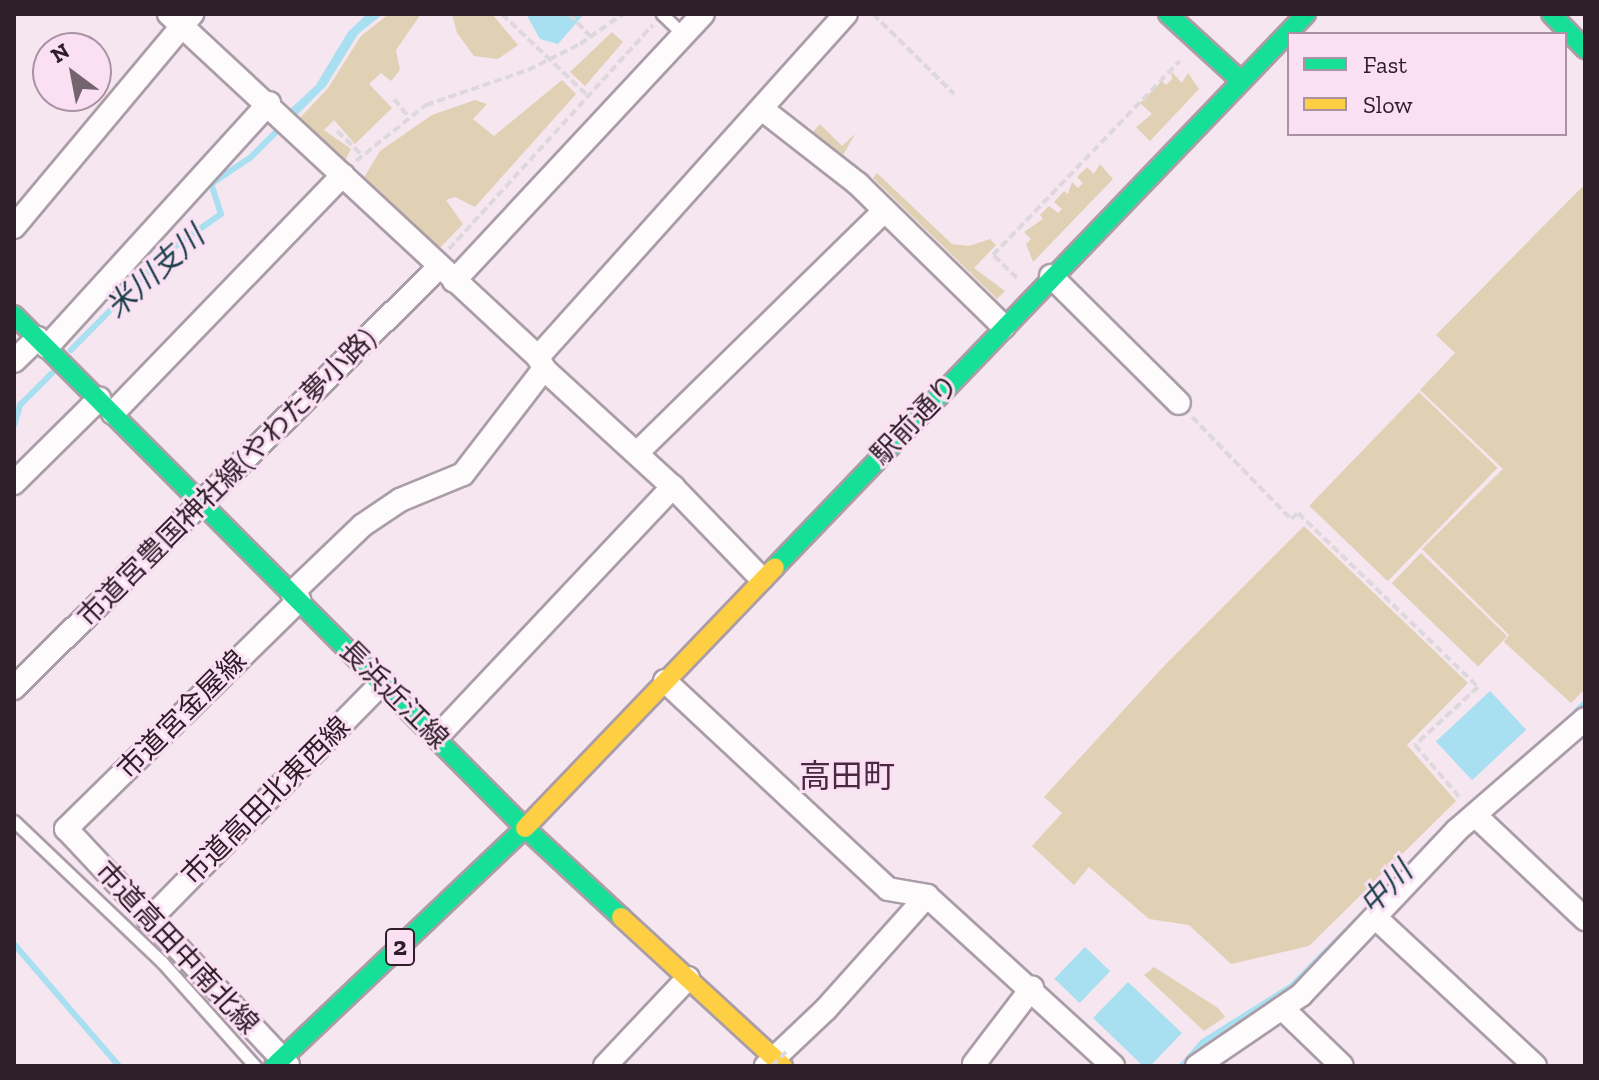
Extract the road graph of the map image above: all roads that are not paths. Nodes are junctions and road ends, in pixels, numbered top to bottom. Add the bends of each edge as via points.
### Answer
1 (662, 14) edge
2 (703, 14) edge
3 (846, 14) edge
4 (1168, 14) edge
5 (1306, 14) edge
6 (1551, 14) edge
7 (180, 18) edge
8 (1289, 32) edge
9 (1287, 34) edge
10 (684, 35) junction
11 (1585, 49) edge
12 (1241, 81) junction
13 (269, 103) junction
14 (762, 109) junction
15 (343, 175) junction
16 (884, 211) junction
17 (14, 227) edge
18 (443, 271) junction
19 (1051, 276) junction
20 (14, 315) edge
21 (1004, 327) junction
22 (43, 342) junction
23 (14, 361) edge
24 (541, 363) junction
25 (1179, 403) road end
26 (106, 406) junction
27 (637, 453) junction
28 (14, 483) edge
29 (673, 487) junction
30 (203, 503) junction
31 (761, 578) junction
32 (295, 597) junction
33 (665, 681) junction
34 (383, 682) junction
35 (14, 688) edge
36 (1585, 719) edge
37 (437, 737) junction
38 (1465, 811) junction
39 (14, 821) edge
40 (525, 828) junction
41 (66, 829) joint
42 (927, 896) junction
43 (1376, 918) junction
44 (1585, 919) edge
45 (149, 920) junction
46 (688, 978) junction
47 (1032, 988) junction
48 (1282, 1008) junction
49 (776, 1061) edge
50 (282, 1064) edge
51 (974, 1064) dead end
52 (255, 1066) edge
53 (605, 1066) edge
54 (1113, 1066) edge
55 (1197, 1066) edge
56 (1342, 1066) edge
57 (1535, 1066) edge

1 - 10 lane
2 - 10 street, 市道宮豊国神社線(やわた夢小路)
3 - 14 street, 市道宮金屋線
4 - 12 main road
5 - 8 main road, 駅前通り
6 - 11 main road
7 - 13 street
7 - 17 street
9 - 12 main road, 駅前通り
10 - 18 street, 市道宮豊国神社線(やわた夢小路)
12 - 19 main road, 駅前通り
13 - 15 street
13 - 22 street
14 - 16 street
14 - 24 street, 市道宮金屋線
15 - 18 street
15 - 26 street
16 - 21 street
16 - 27 street
18 - 24 street
18 - 30 street, 市道宮豊国神社線(やわた夢小路)
19 - 21 main road, 駅前通り
19 - 25 street
20 - 22 main road, 長浜近江線
21 - 31 main road, 駅前通り
22 - 23 street
22 - 26 main road, 長浜近江線
24 - 27 street
24 - 32 street, 市道宮金屋線 via 463,474 400,500 363,525
26 - 28 street
26 - 30 main road, 長浜近江線
27 - 29 street
29 - 31 street
29 - 37 street
30 - 32 main road, 長浜近江線
30 - 35 street, 市道宮豊国神社線(やわた夢小路)
31 - 33 main road, 駅前通り
32 - 34 main road, 長浜近江線
32 - 41 street, 市道宮金屋線
33 - 40 main road, 駅前通り
33 - 42 street via 888,889
34 - 37 main road, 長浜近江線
34 - 45 street, 市道高田北東西線
36 - 38 street
37 - 40 main road, 長浜近江線
38 - 43 street
38 - 44 street
39 - 52 lane via 162,962
40 - 46 main road, 長浜近江線
40 - 50 main road, 2
41 - 45 street, 市道高田中南北線
42 - 47 street
42 - 49 street
43 - 48 street
43 - 57 street
45 - 50 street, 市道高田中南北線
46 - 49 main road, 長浜近江線
46 - 53 street
47 - 51 street
47 - 54 street
48 - 55 street
48 - 56 street

